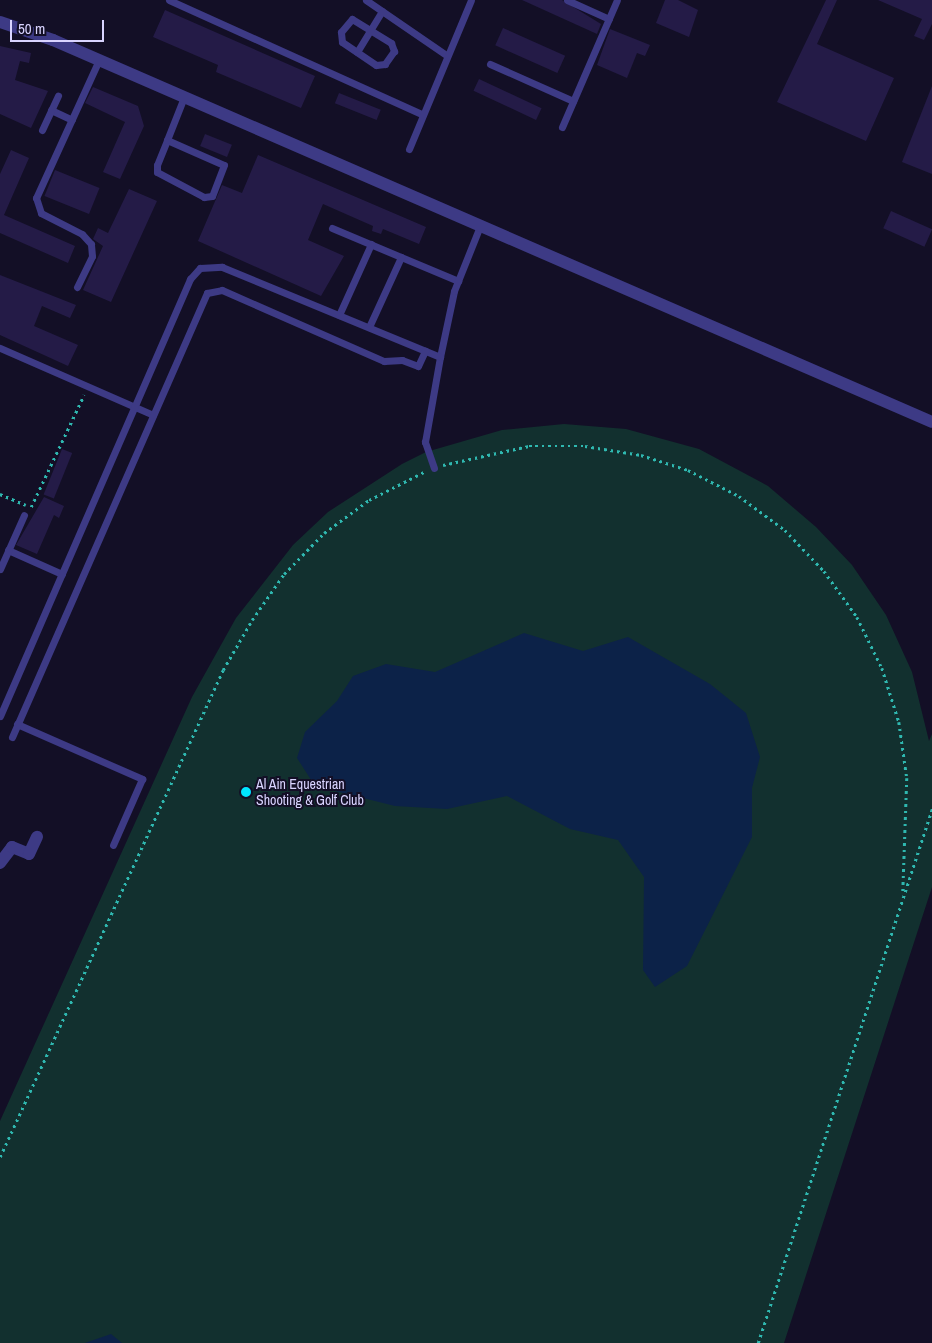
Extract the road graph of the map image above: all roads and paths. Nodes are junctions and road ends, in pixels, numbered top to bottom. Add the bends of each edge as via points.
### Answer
1 (169, 0) edge
2 (366, 0) edge
3 (472, 0) edge
4 (567, 0) edge
5 (617, 0) edge
6 (382, 11) junction
7 (609, 18) junction
8 (0, 22) edge
9 (371, 29) junction
10 (357, 52) junction
11 (446, 55) junction
12 (99, 60) junction
13 (490, 64) dead end
14 (58, 96) dead end
15 (184, 97) junction
16 (573, 101) junction
17 (51, 110) junction
18 (422, 114) junction
19 (72, 120) junction
20 (562, 127) dead end
21 (42, 130) dead end
22 (167, 140) junction
23 (409, 149) dead end
24 (480, 226) junction
25 (332, 228) dead end
26 (371, 244) junction
27 (401, 257) junction
28 (458, 281) junction
29 (77, 287) dead end
30 (340, 315) junction
31 (369, 328) junction
32 (0, 348) edge
33 (425, 350) junction
34 (440, 356) junction
35 (88, 387) junction
36 (134, 407) junction
37 (153, 415) junction
38 (932, 422) edge
39 (434, 468) junction
40 (0, 494) edge
41 (24, 515) dead end
42 (8, 550) junction
43 (0, 569) edge
44 (62, 574) junction
45 (0, 716) edge
46 (18, 724) junction
47 (12, 737) dead end
48 (932, 809) edge
49 (37, 837) dead end
50 (113, 845) dead end
51 (0, 863) edge
52 (903, 894) junction
53 (0, 1157) edge
54 (758, 1343) edge

1 - 18 lane
2 - 6 lane
3 - 11 lane
4 - 7 lane
5 - 7 lane
6 - 9 lane
6 - 11 lane
7 - 16 lane
8 - 12 street
9 - 10 lane
9 - 10 lane via 352,19 341,32 342,42
9 - 10 lane via 391,43 393,53 380,66
11 - 18 lane
12 - 15 street
12 - 19 lane
13 - 16 lane
14 - 17 lane
15 - 22 lane
15 - 24 street
16 - 20 lane
17 - 19 lane
17 - 21 lane
18 - 23 lane
19 - 29 lane via 36,202 41,213 90,241 92,256
22 - 22 lane via 156,165 160,176 204,197 212,196 224,165
24 - 28 lane
24 - 38 street
25 - 26 lane
26 - 27 lane
26 - 30 lane
27 - 28 lane
27 - 31 lane
28 - 34 lane
30 - 31 lane
30 - 36 lane via 222,267 200,268 190,279
31 - 33 lane
32 - 35 lane
33 - 34 lane
33 - 37 lane via 418,366 402,360 384,361 214,289 204,296
34 - 39 lane via 425,442
35 - 36 lane
35 - 40 path via 33,508
36 - 37 lane
36 - 44 lane
37 - 46 lane
39 - 52 path via 473,456 529,446 585,446 641,455 688,470 730,492 785,530 835,586 882,668 899,722 907,778
39 - 53 path via 369,500 324,533 284,574 252,620 223,670
41 - 42 lane
42 - 43 lane
42 - 44 lane
44 - 45 lane
46 - 47 lane
46 - 50 lane via 142,779
48 - 52 path
49 - 51 street via 29,854 12,847
52 - 54 path

